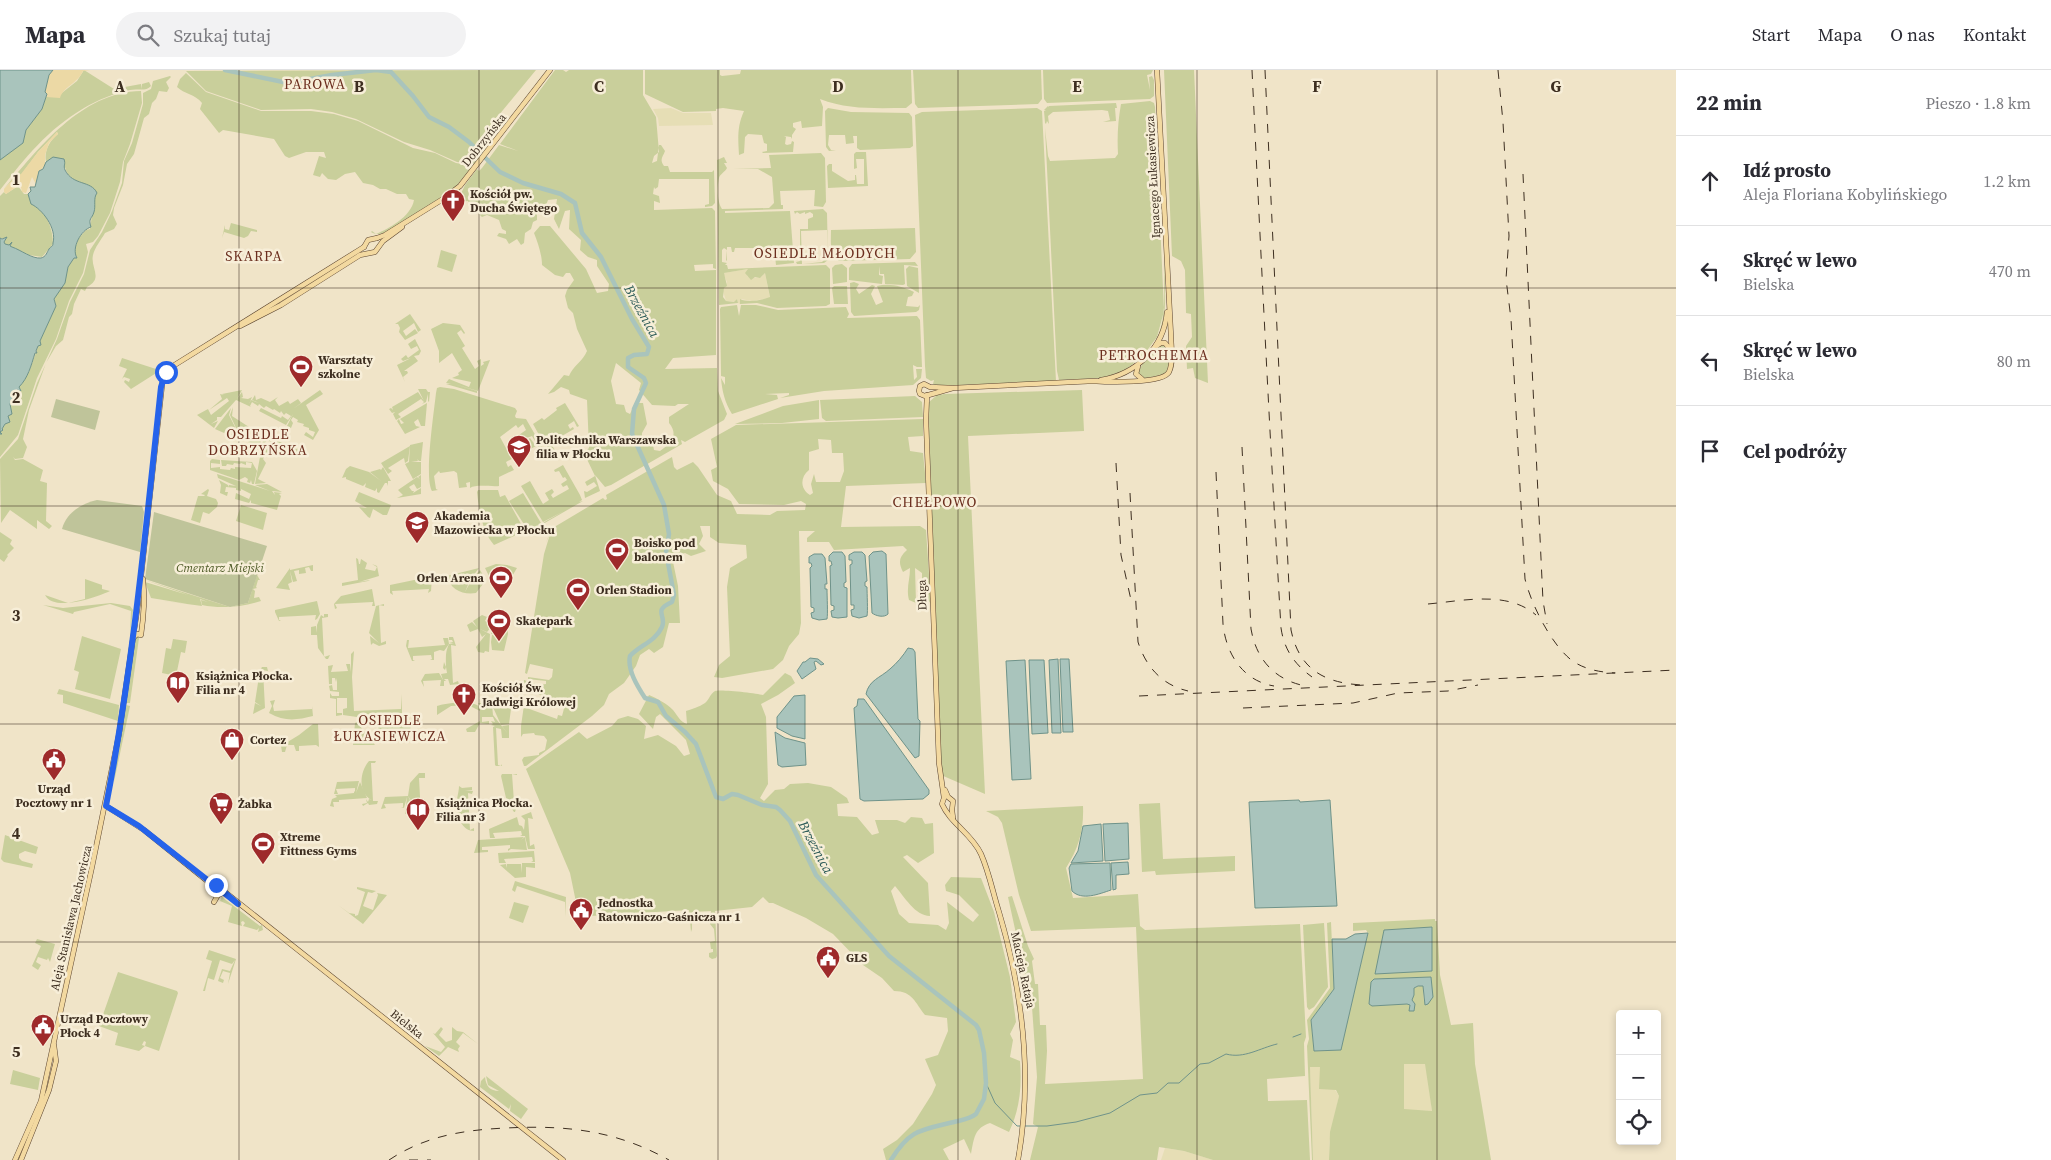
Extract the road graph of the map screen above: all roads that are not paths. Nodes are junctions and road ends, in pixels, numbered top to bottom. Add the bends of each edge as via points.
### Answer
1 (550, 70) edge
2 (1158, 70) edge
3 (424, 211) junction
4 (377, 238) junction
5 (381, 244) junction
6 (364, 247) junction
7 (368, 252) junction
8 (1167, 283) junction
9 (232, 329) junction
10 (1164, 329) junction
11 (1171, 336) junction
12 (1152, 350) junction
13 (1171, 353) junction
14 (1141, 363) junction
15 (1144, 380) junction
16 (1093, 381) junction
17 (930, 387) junction
18 (953, 388) junction
19 (926, 395) junction
20 (142, 568) junction
21 (133, 638) junction
22 (108, 794) junction
23 (100, 798) dead end
24 (946, 798) junction
25 (106, 804) junction
26 (945, 808) junction
27 (952, 808) junction
28 (955, 822) junction
29 (216, 885) dead end
30 (222, 893) junction
31 (214, 902) dead end
32 (238, 904) junction
33 (55, 1034) junction
34 (43, 1089) junction
35 (49, 1090) junction
36 (25, 1145) junction
37 (15, 1160) edge
38 (21, 1160) edge
39 (563, 1160) edge
40 (1019, 1160) edge

1 - 3 main road, Dobrzyńska via 467,178 452,193
2 - 8 main road, Ignacego Łukasiewicza
3 - 4 main road, Dobrzyńska
3 - 5 main road, Dobrzyńska
4 - 5 main road
4 - 6 main road via 369,239
5 - 7 main road via 376,252
6 - 7 main road
6 - 9 main road
7 - 9 main road via 267,313
8 - 10 main road, Ignacego Łukasiewicza
8 - 11 main road, Ignacego Łukasiewicza
9 - 20 main road via 164,375
10 - 11 main road via 1163,338 1166,340
10 - 12 main road, Ignacego Łukasiewicza
11 - 13 main road, Ignacego Łukasiewicza
12 - 13 main road via 1165,343
12 - 14 main road, Ignacego Łukasiewicza
13 - 15 main road, Ignacego Łukasiewicza via 1172,365 1167,375
14 - 15 main road via 1136,374
14 - 16 main road, Ignacego Łukasiewicza via 1120,375
15 - 16 main road, Ignacego Łukasiewicza
16 - 18 main road, Ignacego Łukasiewicza
17 - 18 main road, Ignacego Łukasiewicza
17 - 19 main road
17 - 19 main road via 926,384 920,386 919,392
18 - 19 main road, Ignacego Łukasiewicza
19 - 24 main road, Długa via 939,772
20 - 21 main road, Aleja Stanisława Jachowicza
20 - 21 main road via 145,601 141,635
21 - 22 main road, Aleja Stanisława Jachowicza
22 - 23 main road
22 - 25 main road, Aleja Stanisława Jachowicza
24 - 26 main road via 942,804
24 - 27 main road via 954,801
25 - 30 main road, Bielska via 139,826
25 - 33 main road, Aleja Stanisława Jachowicza
26 - 27 main road
26 - 28 main road, Macieja Rataja
27 - 28 main road
28 - 40 main road, Macieja Rataja via 972,839 984,860 1018,987 1024,1029 1025,1105
29 - 32 main road, Bielska
30 - 31 main road
30 - 32 main road, Bielska
32 - 39 main road, Bielska
33 - 34 main road, Aleja Stanisława Jachowicza
33 - 35 main road, Aleja Stanisława Jachowicza via 56,1061
34 - 35 main road via 48,1087
34 - 36 main road, Aleja Stanisława Jachowicza
35 - 36 main road, Aleja Stanisława Jachowicza
36 - 37 main road, Aleja Stanisława Jachowicza
36 - 38 main road, Aleja Stanisława Jachowicza

